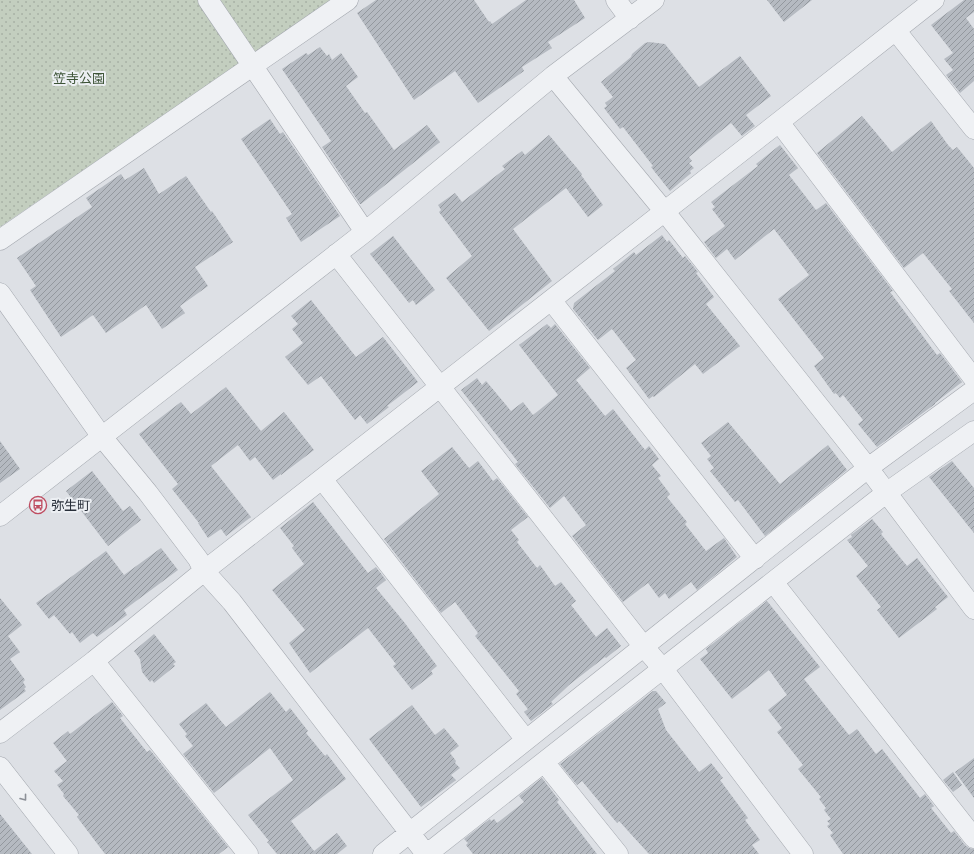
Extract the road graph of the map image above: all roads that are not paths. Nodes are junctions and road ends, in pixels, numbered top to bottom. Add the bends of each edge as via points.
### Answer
1 (208, 0) edge
2 (348, 0) edge
3 (616, 0) edge
4 (654, 0) edge
5 (934, 0) edge
6 (630, 19) junction
7 (896, 30) junction
8 (252, 66) junction
9 (553, 76) junction
10 (780, 122) junction
11 (974, 129) edge
12 (665, 212) junction
13 (365, 232) junction
14 (0, 240) edge
15 (336, 254) junction
16 (0, 293) edge
17 (551, 300) junction
18 (974, 379) edge
19 (440, 387) junction
20 (974, 390) edge
21 (974, 430) edge
22 (102, 437) junction
23 (868, 468) junction
24 (322, 479) junction
25 (886, 493) junction
26 (0, 516) edge
27 (755, 559) junction
28 (204, 571) junction
29 (774, 582) junction
30 (974, 609) edge
31 (644, 647) junction
32 (94, 661) junction
33 (663, 669) junction
34 (0, 733) edge
35 (526, 740) junction
36 (544, 762) junction
37 (0, 767) edge
38 (410, 834) junction
39 (974, 838) edge
40 (68, 854) edge
41 (248, 854) edge
42 (383, 854) edge
43 (426, 854) edge
44 (618, 854) edge
45 (803, 854) edge

1 - 8 street
2 - 8 street
3 - 6 street
4 - 6 street
5 - 7 street
6 - 9 street
7 - 10 street
7 - 11 street
8 - 13 street
8 - 14 street
9 - 12 street
9 - 13 street
10 - 12 street
10 - 18 street
12 - 17 street
12 - 23 street
13 - 15 street
15 - 19 street
15 - 22 street
16 - 22 street
17 - 19 street
17 - 27 street
19 - 24 street
19 - 31 street
20 - 23 street
21 - 25 street
22 - 26 street
22 - 28 street via 148,492 198,559
23 - 25 street
23 - 27 street
24 - 28 street
24 - 35 street
25 - 29 street
25 - 30 street
27 - 31 street
28 - 32 street
28 - 38 street via 232,602
29 - 33 street
29 - 39 street
31 - 33 street
31 - 35 street
32 - 34 street
32 - 41 street
33 - 36 street
33 - 45 street
35 - 38 street
36 - 43 street
36 - 44 street
37 -> 40 street
38 - 42 street
38 - 43 street

